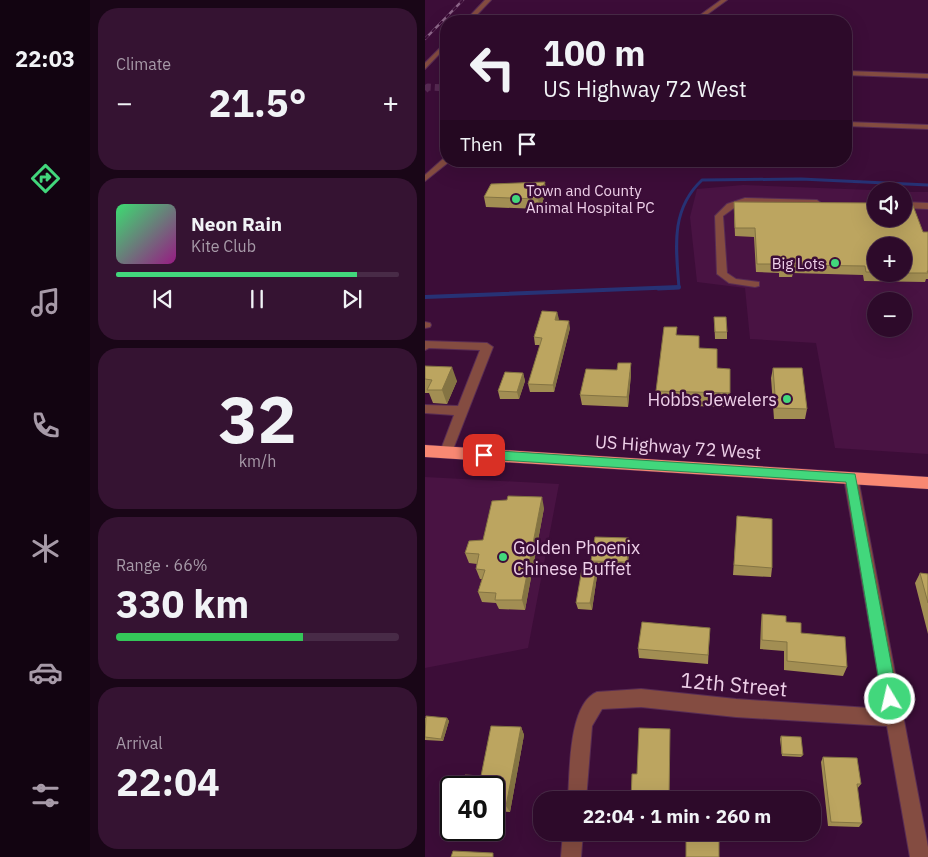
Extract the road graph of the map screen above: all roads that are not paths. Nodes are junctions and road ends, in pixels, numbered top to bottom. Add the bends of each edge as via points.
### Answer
1 (488, 0) edge
2 (724, 0) edge
3 (474, 15) edge
4 (703, 15) edge
5 (440, 51) edge
6 (425, 67) edge
7 (852, 73) edge
8 (928, 76) edge
9 (852, 124) edge
10 (928, 127) edge
11 (440, 166) edge
12 (425, 179) edge
13 (829, 203) edge
14 (912, 205) edge
15 (928, 206) edge
16 (755, 284) dead end
17 (425, 346) edge
18 (425, 409) edge
19 (462, 411) junction
20 (425, 451) edge
21 (446, 452) junction
22 (851, 478) junction
23 (928, 483) edge
24 (893, 718) junction
25 (578, 791) edge
26 (572, 841) edge
27 (571, 857) edge
28 (920, 857) edge

1 - 3 street
2 - 4 street
5 - 6 street
7 - 8 street
9 - 10 street
11 - 12 street
13 - 16 street via 745,201 735,202 725,209 719,216 722,274 735,282
14 - 15 street
17 - 19 street via 487,346
18 - 19 street
19 - 21 street
20 - 21 highway, US Highway 72 West
21 - 22 highway, US Highway 72 West
22 - 23 highway, US Highway 72 West
22 - 24 street
24 - 25 street, 12th Street via 641,698 597,701 583,724
24 - 28 street
26 - 27 street

